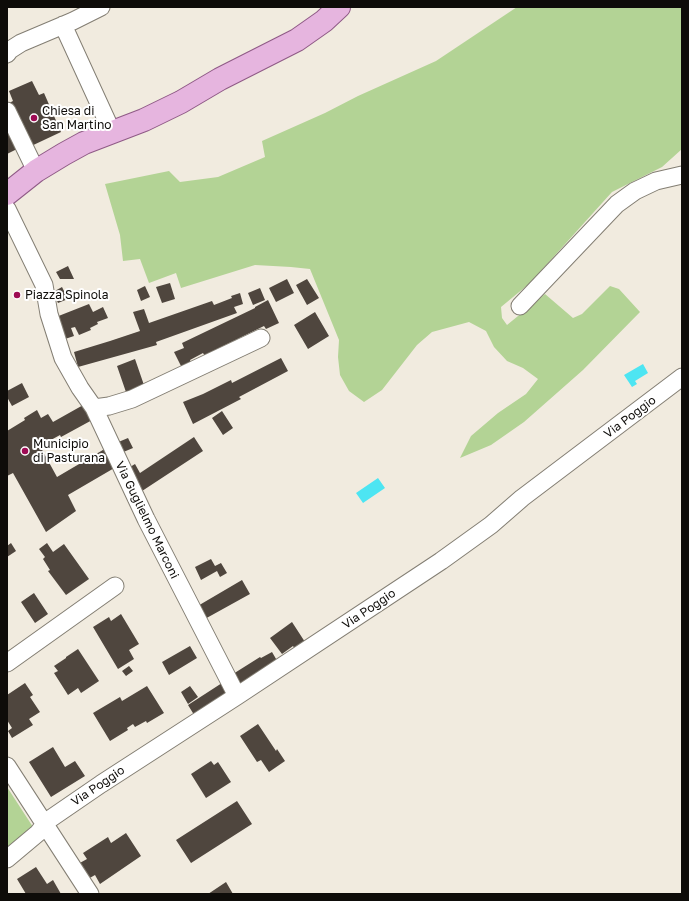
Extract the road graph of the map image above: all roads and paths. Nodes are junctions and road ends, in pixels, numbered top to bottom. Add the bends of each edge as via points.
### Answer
1 (101, 7) edge
2 (339, 7) edge
3 (63, 25) junction
4 (7, 54) edge
5 (7, 111) edge
6 (112, 132) junction
7 (36, 171) junction
8 (682, 175) edge
9 (7, 194) edge
10 (7, 209) edge
11 (520, 306) dead end
12 (261, 338) dead end
13 (682, 377) edge
14 (94, 408) junction
15 (115, 586) dead end
16 (7, 663) edge
17 (237, 696) junction
18 (7, 766) edge
19 (45, 824) junction
20 (7, 859) edge
21 (90, 894) edge

1 - 3 street
2 - 6 main road via 297,40 181,102
3 - 4 street via 21,43
3 - 6 street
5 - 7 street
6 - 7 main road via 84,143
7 - 9 main road
8 - 11 street via 656,181 635,191 617,204
10 - 14 street, Via Guglielmo Marconi via 44,285 48,314 63,358
12 - 14 street via 132,399
13 - 17 street, Via Poggio via 522,498 491,525
14 - 17 street, Via Guglielmo Marconi via 152,533
15 - 16 street
17 - 19 street, Via Poggio via 101,784
18 - 19 street
19 - 20 street, Via Poggio
19 - 21 street

